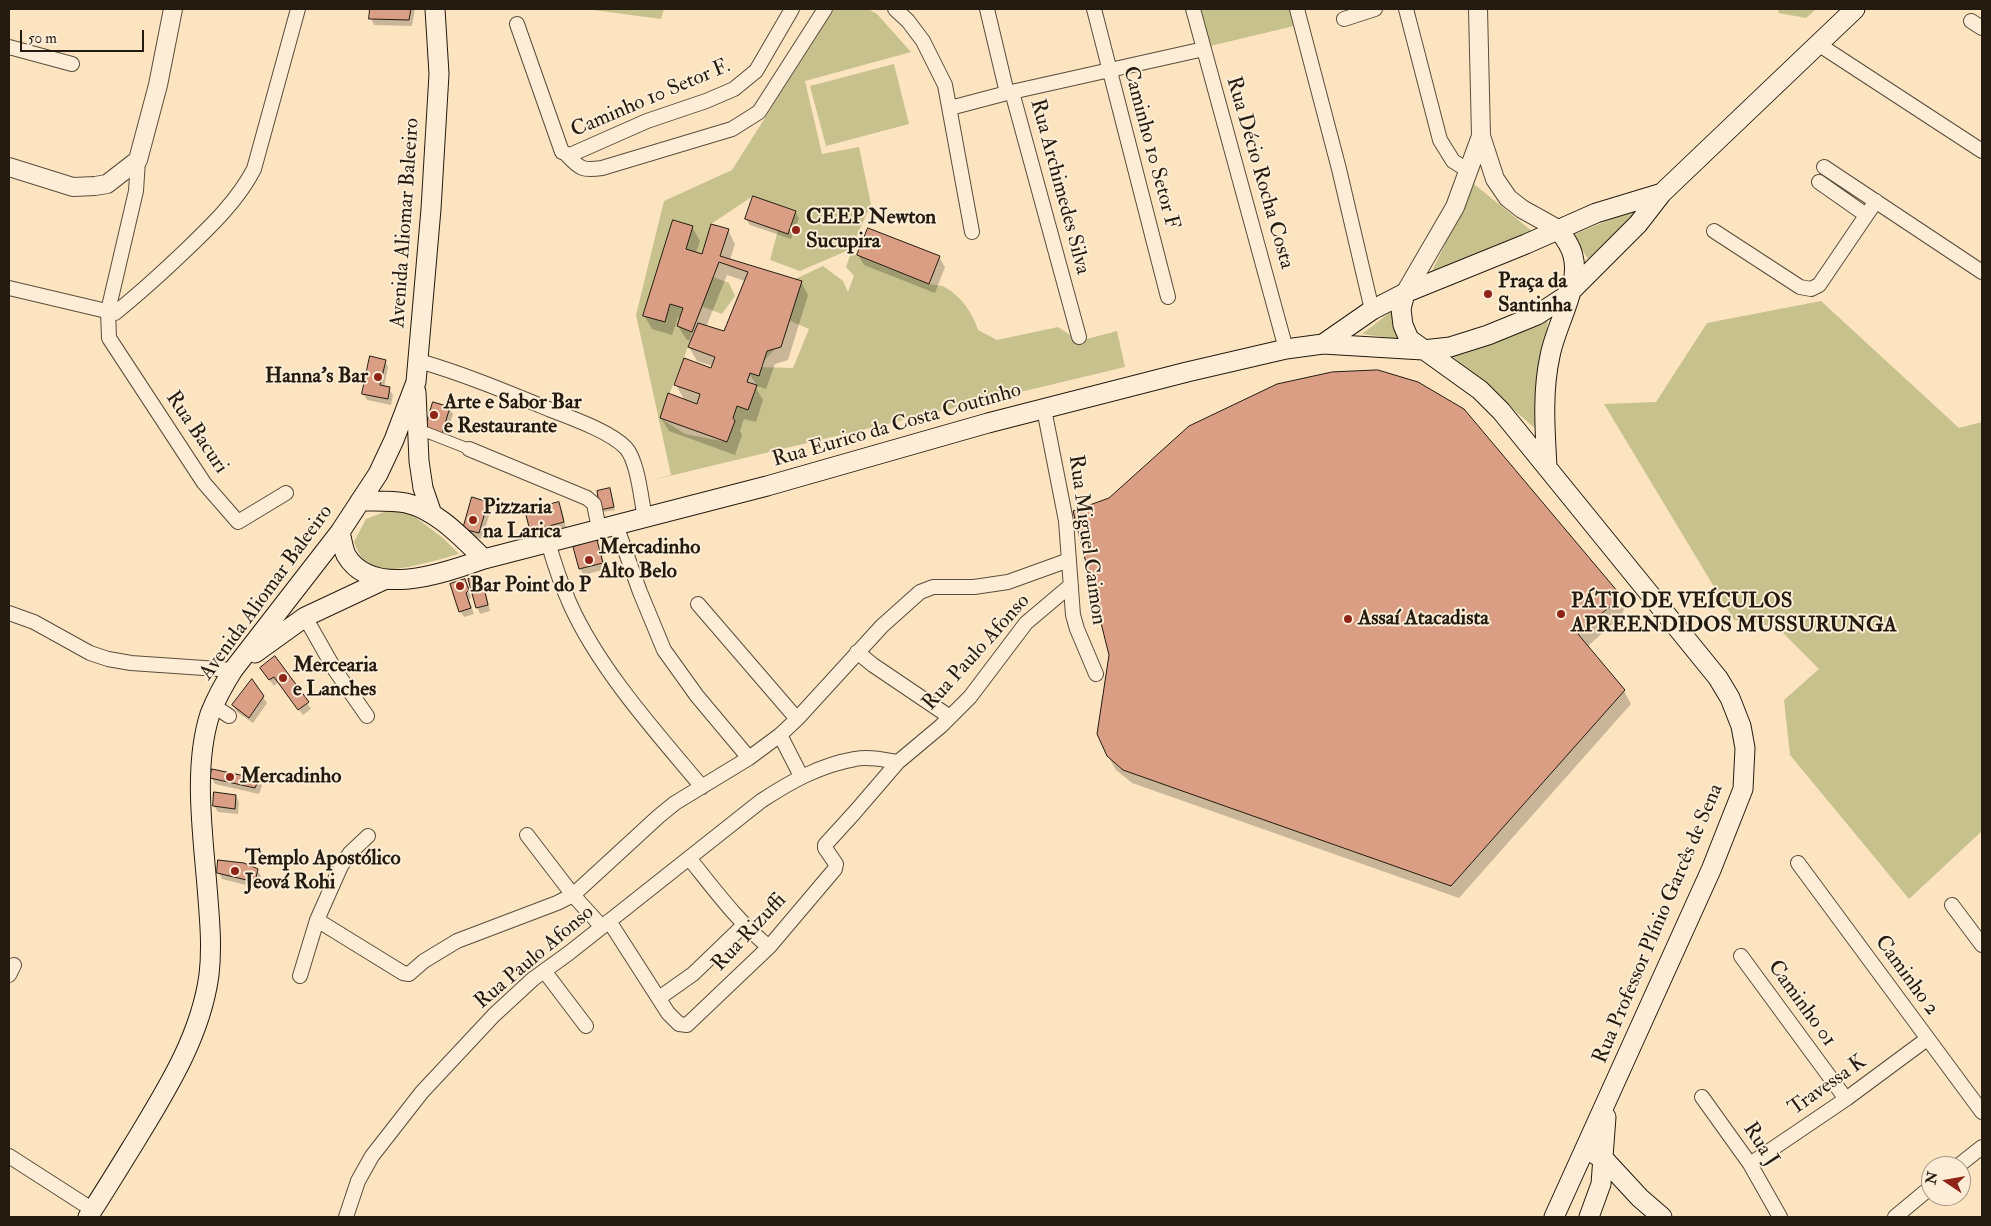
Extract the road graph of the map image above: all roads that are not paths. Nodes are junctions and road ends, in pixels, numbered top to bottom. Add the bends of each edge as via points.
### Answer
1 (173, 9) edge
2 (298, 9) edge
3 (435, 9) edge
4 (792, 9) edge
5 (825, 9) edge
6 (896, 9) edge
7 (987, 9) edge
8 (1094, 9) edge
9 (1193, 9) edge
10 (1297, 9) edge
11 (1374, 9) edge
12 (1406, 9) edge
13 (1478, 9) edge
14 (1856, 9) edge
15 (1344, 19) dead end
16 (517, 24) dead end
17 (1818, 44) junction
18 (9, 47) edge
19 (1204, 49) junction
20 (72, 64) dead end
21 (1110, 71) junction
22 (1010, 92) junction
23 (950, 108) junction
24 (1481, 136) junction
25 (1982, 151) edge
26 (567, 155) junction
27 (138, 160) junction
28 (1824, 166) dead end
29 (9, 168) edge
30 (1469, 171) junction
31 (1819, 182) dead end
32 (1662, 193) junction
33 (1876, 201) junction
34 (1866, 215) junction
35 (1558, 229) junction
36 (1714, 231) dead end
37 (972, 232) dead end
38 (1982, 272) edge
39 (9, 288) edge
40 (1573, 288) junction
41 (1405, 293) junction
42 (1168, 297) dead end
43 (1372, 310) junction
44 (108, 311) junction
45 (1079, 337) dead end
46 (1323, 344) junction
47 (1286, 349) junction
48 (1423, 350) junction
49 (418, 361) junction
50 (416, 382) junction
51 (1044, 409) junction
52 (418, 429) junction
53 (469, 448) joint
54 (1547, 467) junction
55 (286, 493) dead end
56 (360, 502) junction
57 (432, 514) junction
58 (645, 518) junction
59 (608, 527) junction
60 (340, 532) junction
61 (548, 542) junction
62 (484, 559) junction
63 (1069, 560) junction
64 (386, 579) junction
65 (1071, 584) junction
66 (698, 604) dead end
67 (9, 614) edge
68 (305, 617) junction
69 (857, 652) junction
70 (232, 670) junction
71 (1096, 674) dead end
72 (367, 716) dead end
73 (950, 717) junction
74 (797, 719) junction
75 (780, 735) junction
76 (749, 758) junction
77 (898, 762) junction
78 (801, 776) junction
79 (702, 787) junction
80 (527, 835) dead end
81 (368, 836) dead end
82 (689, 858) junction
83 (1798, 862) dead end
84 (573, 895) junction
85 (1952, 905) dead end
86 (317, 920) junction
87 (606, 924) junction
88 (745, 924) junction
89 (1982, 945) edge
90 (770, 946) junction
91 (1741, 956) dead end
92 (545, 972) junction
93 (300, 976) dead end
94 (659, 998) junction
95 (586, 1026) dead end
96 (1927, 1038) junction
97 (1702, 1097) dead end
98 (1846, 1099) junction
99 (1607, 1103) junction
100 (1982, 1112) edge
101 (1982, 1147) edge
102 (1585, 1152) junction
103 (9, 1156) edge
104 (1971, 1156) edge
105 (1603, 1158) junction
106 (1750, 1164) junction
107 (1921, 1195) edge
108 (91, 1214) edge
109 (346, 1217) edge
110 (1554, 1217) edge
111 (1589, 1217) edge
112 (1662, 1217) edge
113 (1780, 1217) edge
114 (1895, 1217) edge

1 - 27 street via 158,85
2 - 44 street via 254,169 246,184 215,221 156,278 115,313
3 - 49 main road, Avenida Aliomar Baleeiro via 439,74
4 - 26 street, Caminho 10 Setor F. via 756,71 734,89
5 - 26 street via 758,112 748,121 732,129 602,168 580,168
6 - 23 street via 923,41 945,85
7 - 22 street, Rua Archimedes Silva
8 - 21 street, Caminho 10 Setor F
9 - 19 street, Rua Décio Rocha Costa
10 - 43 street
11 - 15 street
12 - 30 street via 1440,140 1453,160
13 - 24 street
14 - 17 main road
16 - 26 street, Caminho 10 Setor F. via 562,152
17 - 25 street
17 - 32 main road
18 - 20 street
19 - 21 street, Rua Archimedes Silva
19 - 47 street, Rua Décio Rocha Costa
21 - 22 street, Rua Archimedes Silva
21 - 42 street, Caminho 10 Setor F
22 - 23 street
22 - 45 street, Rua Archimedes Silva
23 - 37 street
24 - 30 street
24 - 35 street via 1495,179 1508,198
27 - 29 street via 107,184 84,188
27 - 44 street via 136,191
28 - 33 street
30 - 41 street via 1455,207
31 - 34 street
32 - 35 main road via 1596,213
32 - 40 main road via 1623,240
33 - 34 street
33 - 38 street
34 - 36 street via 1819,285 1811,289 1800,287
35 - 40 main road via 1573,254
35 - 41 main road
39 - 44 street
40 - 48 main road via 1537,315 1450,347
40 - 54 main road via 1550,356 1545,406
41 - 43 main road, Rua Eurico da Costa Coutinho
41 - 48 main road, Rua Professor Plínio Garcês de Sena via 1402,325 1409,338
43 - 46 main road, Rua Eurico da Costa Coutinho
44 - 55 street, Rua Bacuri via 109,338 204,483 238,522
46 - 47 main road, Rua Eurico da Costa Coutinho
46 - 48 main road, Rua Eurico da Costa Coutinho
47 - 51 main road, Rua Eurico da Costa Coutinho
48 - 54 main road, Rua Professor Plínio Garcês de Sena via 1480,390
49 - 50 main road, Avenida Aliomar Baleeiro
49 - 58 street via 457,372 586,424 614,439 626,448 632,458
50 - 52 main road
50 - 56 main road, Avenida Aliomar Baleeiro via 386,460
51 - 58 main road, Rua Eurico da Costa Coutinho
51 - 63 street, Rua Miguel Caimon via 1066,521
52 - 53 street
52 - 57 main road via 423,488
53 - 59 street via 587,498
54 - 99 main road, Rua Professor Plínio Garcês de Sena via 1718,678 1741,726 1745,748 1743,789 1711,870
56 - 57 main road via 406,503
56 - 60 main road, Avenida Aliomar Baleeiro
57 - 62 main road
58 - 59 main road, Rua Eurico da Costa Coutinho
59 - 61 main road, Rua Eurico da Costa Coutinho
59 - 76 street via 664,650 697,696
60 - 64 main road, Rua Eurico da Costa Coutinho via 347,555 354,564 366,573
60 - 70 main road, Avenida Aliomar Baleeiro
61 - 62 main road, Rua Eurico da Costa Coutinho
61 - 79 street via 571,606 600,656 639,711
62 - 64 main road, Rua Eurico da Costa Coutinho via 418,578
63 - 65 street, Rua Miguel Caimon
63 - 69 street via 1008,582 974,587 933,587 920,592
64 - 68 main road
65 - 71 street, Rua Miguel Caimon via 1073,615
65 - 73 street, Rua Paulo Afonso via 1026,623
66 - 74 street
67 - 70 street via 34,622 90,653 108,659
68 - 70 main road
68 - 72 street
69 - 73 street
69 - 74 street
70 - 108 main road, Avenida Aliomar Baleeiro via 222,711 210,715 203,749 201,784 211,941 203,1004 184,1056
73 - 77 street, Rua Paulo Afonso
74 - 75 street
75 - 76 street
75 - 78 street
76 - 79 street
77 - 78 street, Rua Paulo Afonso via 856,758
77 - 90 street, Rua Rizuffi via 828,841 825,847 836,864 835,869
78 - 82 street, Rua Paulo Afonso via 761,801
79 - 84 street via 659,816
80 - 84 street, Rua Rizuffi
81 - 86 street via 345,860
82 - 87 street, Rua Paulo Afonso
82 - 88 street
83 - 96 street, Caminho 2
84 - 86 street via 457,941 409,974
84 - 87 street, Rua Rizuffi
85 - 89 street
86 - 93 street
87 - 92 street, Rua Paulo Afonso
87 - 94 street, Rua Rizuffi
88 - 90 street
88 - 94 street via 693,974
90 - 94 street, Rua Rizuffi via 686,1025 677,1022
91 - 98 street, Caminho 01
92 - 95 street
92 - 109 street, Rua Paulo Afonso via 494,1015 422,1092 372,1156 358,1181
96 - 98 street, Travessa K
96 - 100 street, Caminho 2
97 - 106 street, Rua J
98 - 106 street, Travessa K
99 - 102 main road, Rua Professor Plínio Garcês de Sena
99 - 105 main road, Rua Professor Plínio Garcês de Sena
101 - 104 street
102 - 105 main road
102 - 110 main road, Rua Professor Plínio Garcês de Sena
103 - 108 street
105 - 111 main road, Rua Professor Plínio Garcês de Sena via 1601,1184
105 - 112 main road
106 - 113 street, Rua J
107 - 114 street

